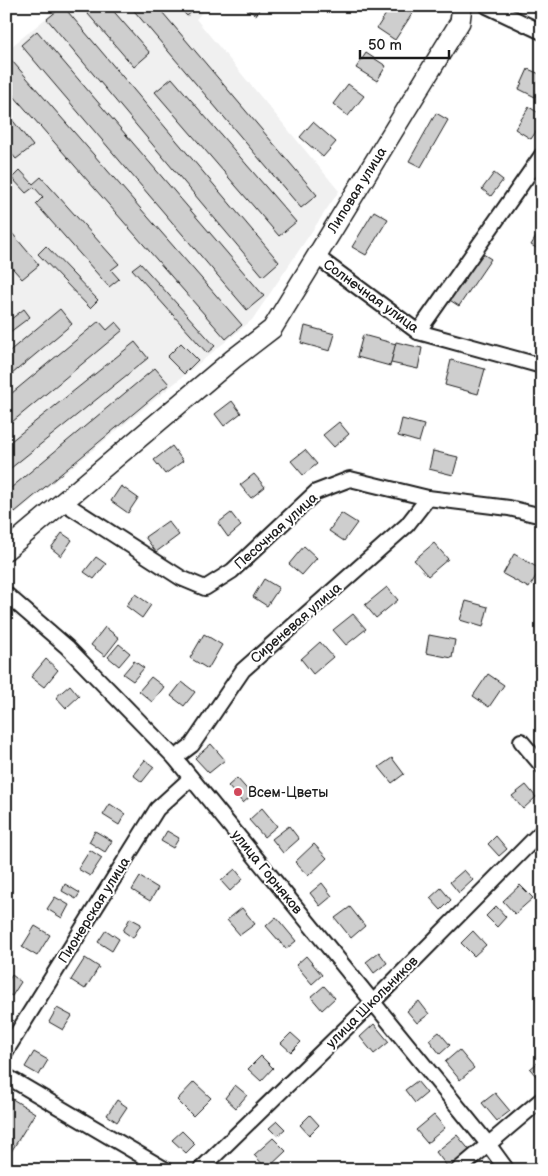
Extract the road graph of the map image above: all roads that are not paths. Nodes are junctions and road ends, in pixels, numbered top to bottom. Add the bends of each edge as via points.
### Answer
1 (462, 6) edge
2 (487, 6) edge
3 (542, 32) edge
4 (542, 155) edge
5 (316, 256) junction
6 (418, 332) junction
7 (542, 366) edge
8 (428, 498) junction
9 (63, 502) junction
10 (542, 516) edge
11 (6, 550) edge
12 (6, 594) edge
13 (522, 741) dead end
14 (175, 758) junction
15 (542, 766) edge
16 (191, 778) junction
17 (542, 831) edge
18 (373, 1002) junction
19 (6, 1051) edge
20 (6, 1076) edge
21 (542, 1099) edge
22 (488, 1144) junction
23 (166, 1170) edge
24 (200, 1170) edge
25 (458, 1170) edge
26 (507, 1170) edge

1 - 5 main road, Липовая улица via 460,22
2 - 3 street
4 - 6 street
5 - 6 street, Солнечная улица
5 - 9 main road, Липовая улица via 272,329
6 - 7 street, Солнечная улица
8 - 9 street, Песочная улица via 350,479 316,492 232,571 205,588 181,578
8 - 10 street, Песочная улица via 509,508
8 - 14 street, Сиреневая улица via 407,525 243,670 192,745
9 - 11 main road, Липовая улица
12 - 14 street, улица Горняков via 67,647
13 - 15 street
14 - 16 street, улица Горняков
16 - 18 street, улица Горняков
16 - 19 street, Пионерская улица via 157,809
17 - 18 street, улица Школьников
18 - 22 street, улица Горняков
18 - 24 street, улица Школьников
20 - 23 street
21 - 22 street
22 - 25 street
22 - 26 street, улица Горняков

